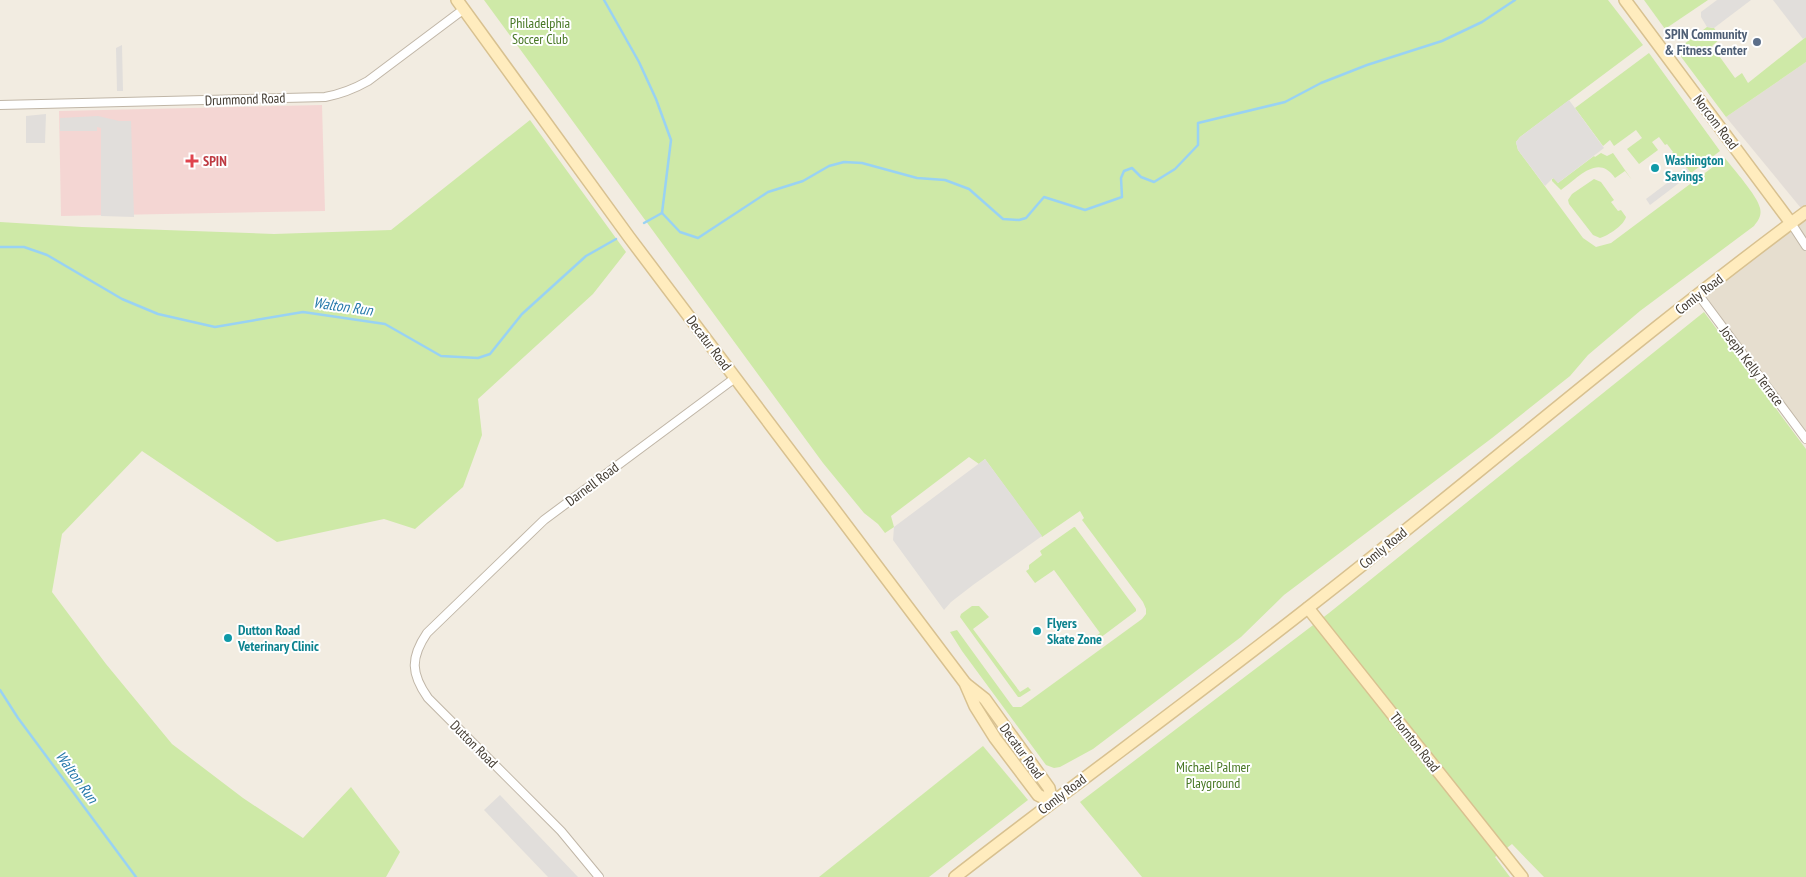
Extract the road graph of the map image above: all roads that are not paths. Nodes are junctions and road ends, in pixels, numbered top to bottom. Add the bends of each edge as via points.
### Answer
1 (1625, 0) edge
2 (460, 5) edge
3 (0, 105) edge
4 (1806, 212) edge
5 (1791, 223) junction
6 (1806, 246) edge
7 (1698, 294) junction
8 (735, 378) junction
9 (1806, 439) edge
10 (460, 601) joint
11 (1308, 608) junction
12 (1052, 802) junction
13 (599, 877) edge
14 (955, 877) edge
15 (1522, 877) edge

1 - 5 street, Norcom Road
2 - 3 street, Drummond Road via 368,81 339,94
2 - 8 street, Decatur Road
4 - 5 street, Comly Road
5 - 6 street, Norcom Road
5 - 7 street, Comly Road
7 - 9 street, Joseph Kelly Terrace
7 - 11 street, Comly Road
8 - 10 street, Darnell Road via 544,520
8 - 12 street, Decatur Road via 965,683 985,699 1049,788
10 - 13 street, Dutton Road via 417,647 415,676 420,687 561,831
11 - 12 street, Comly Road
11 - 15 street, Thornton Road
12 - 14 street, Comly Road

